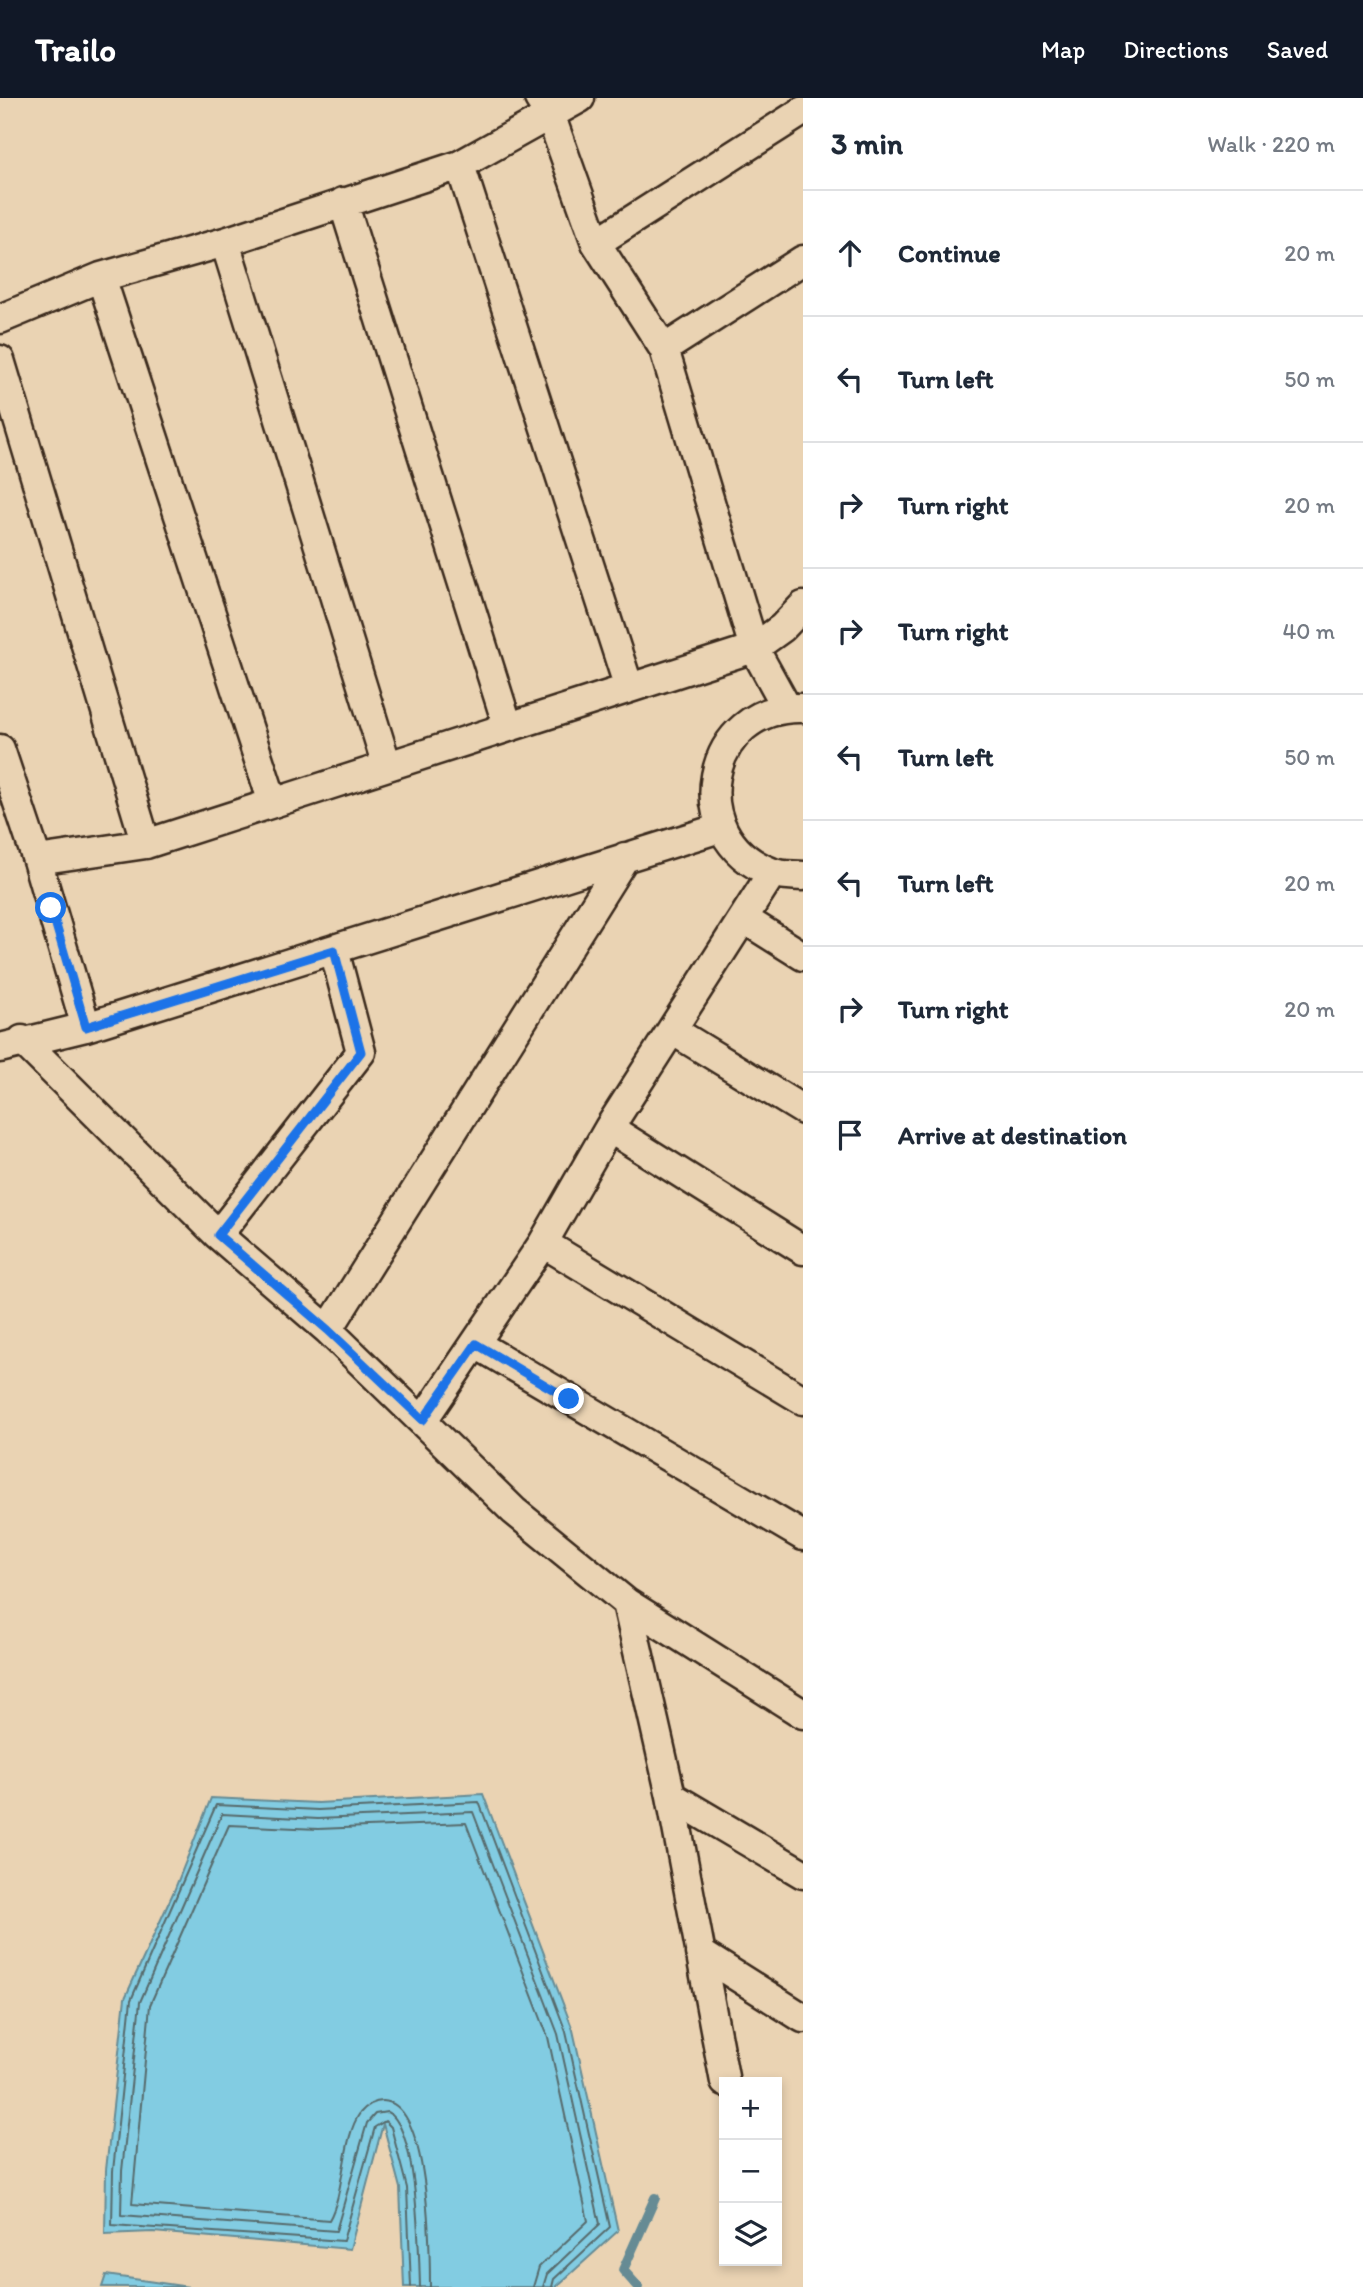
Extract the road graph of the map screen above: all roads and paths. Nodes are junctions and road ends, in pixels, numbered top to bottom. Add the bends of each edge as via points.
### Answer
1 (580, 98) edge
2 (545, 107) edge
3 (803, 110) edge
4 (460, 165) junction
5 (343, 202) junction
6 (225, 242) junction
7 (596, 243) junction
8 (803, 260) edge
9 (101, 277) junction
10 (0, 319) edge
11 (664, 349) junction
12 (0, 360) edge
13 (803, 606) edge
14 (754, 648) junction
15 (629, 688) junction
16 (795, 708) edge
17 (508, 727) junction
18 (0, 749) edge
19 (387, 766) junction
20 (273, 803) junction
21 (720, 828) junction
22 (146, 844) junction
23 (625, 857) junction
24 (37, 860) junction
25 (772, 873) junction
26 (803, 876) edge
27 (744, 919) junction
28 (334, 950) junction
29 (803, 956) edge
30 (86, 1027) junction
31 (672, 1030) junction
32 (11, 1044) edge
33 (803, 1110) edge
34 (609, 1128) junction
35 (218, 1235) junction
36 (543, 1243) junction
37 (803, 1250) edge
38 (328, 1330) junction
39 (476, 1344) junction
40 (803, 1399) edge
41 (423, 1420) junction
42 (803, 1536) edge
43 (627, 1603) junction
44 (803, 1714) edge
45 (671, 1796) junction
46 (803, 1874) edge
47 (700, 1953) junction
48 (803, 2018) edge
49 (724, 2077) edge

1 - 2 street
2 - 4 street
2 - 7 street
3 - 7 street
4 - 5 street
4 - 15 street
5 - 6 street
5 - 17 street
6 - 9 street
6 - 19 street
7 - 11 street
8 - 11 street
9 - 10 street
9 - 20 street
11 - 14 street
12 - 22 street
13 - 14 street
14 - 15 street
14 - 16 street
15 - 17 street
16 - 21 street via 757,717 732,737 717,765 713,796
17 - 19 street
18 - 24 street
19 - 20 street
20 - 22 street
21 - 23 street
21 - 25 street via 742,856
22 - 24 street
23 - 28 street
23 - 38 street
24 - 30 street
25 - 26 street
25 - 27 street
27 - 29 street
27 - 31 street
28 - 30 street
28 - 35 street via 361,1052
30 - 32 street
31 - 33 street
31 - 34 street
32 - 35 street
34 - 36 street
34 - 37 street
35 - 38 street
36 - 39 street
36 - 40 street
38 - 41 street
39 - 41 street
39 - 42 street
41 - 43 street via 514,1511
43 - 44 street
43 - 45 street
45 - 46 street
45 - 47 street
47 - 48 street
47 - 49 street

